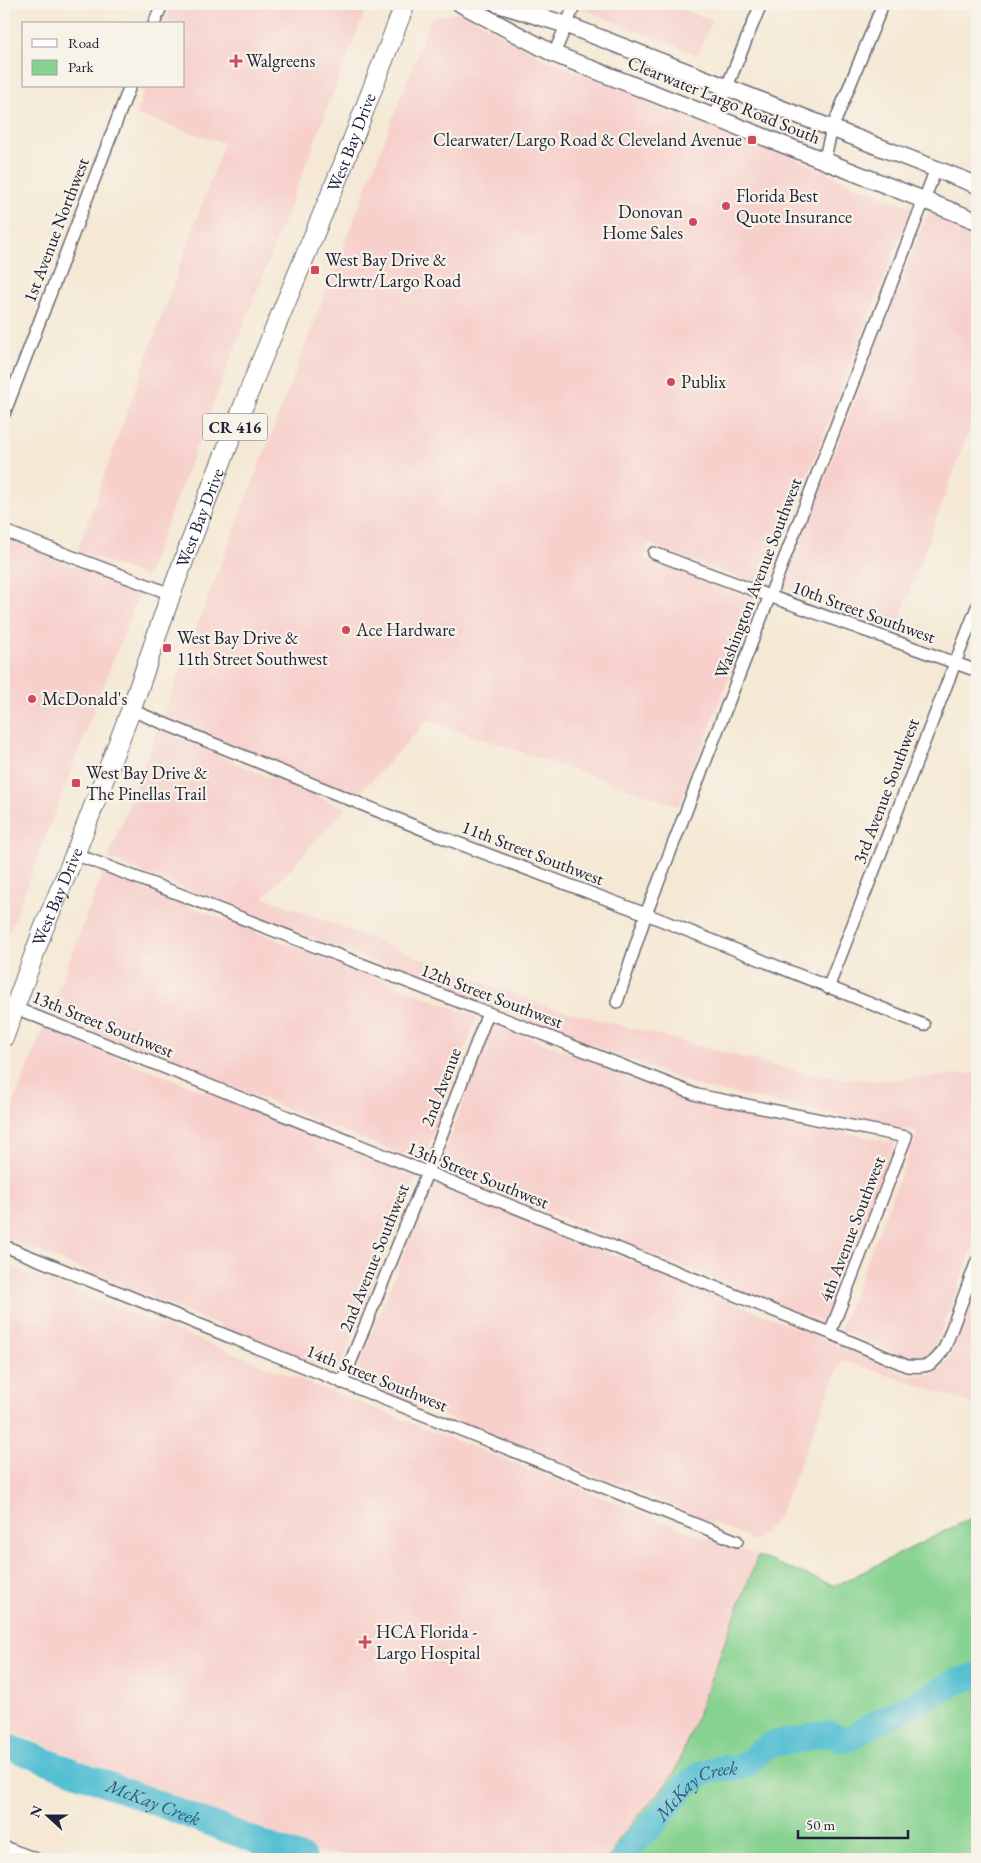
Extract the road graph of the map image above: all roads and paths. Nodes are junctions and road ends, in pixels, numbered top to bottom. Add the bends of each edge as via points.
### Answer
1 (162, 4) edge
2 (405, 4) edge
3 (461, 4) edge
4 (498, 4) edge
5 (575, 4) edge
6 (761, 4) edge
7 (884, 4) edge
8 (155, 22) edge
9 (567, 24) junction
10 (554, 54) junction
11 (129, 88) edge
12 (727, 88) junction
13 (714, 118) junction
14 (832, 129) junction
15 (824, 161) junction
16 (936, 169) junction
17 (977, 185) edge
18 (923, 200) junction
19 (977, 221) edge
20 (4, 414) edge
21 (4, 531) edge
22 (654, 553) dead end
23 (171, 594) junction
24 (769, 597) junction
25 (977, 607) edge
26 (955, 663) junction
27 (977, 671) edge
28 (131, 710) junction
29 (75, 854) junction
30 (646, 914) junction
31 (828, 988) junction
32 (617, 1002) dead end
33 (15, 1008) junction
34 (488, 1013) junction
35 (924, 1025) dead end
36 (5, 1030) edge
37 (906, 1137) joint
38 (427, 1173) junction
39 (4, 1246) edge
40 (977, 1260) edge
41 (830, 1333) junction
42 (342, 1383) junction
43 (737, 1541) dead end
44 (4, 1846) edge
45 (36, 1859) edge

1 - 8 street
2 - 23 main road, West Bay Drive / CR 416
3 - 10 main road, Clearwater Largo Road South
4 - 9 main road, Clearwater Largo Road South
5 - 9 street
6 - 12 street
7 - 14 street
9 - 10 street
9 - 12 main road, Clearwater Largo Road South
10 - 13 main road, Clearwater Largo Road South
11 - 20 street, 1st Avenue Northwest
12 - 13 street
12 - 14 main road, Clearwater Largo Road South
13 - 15 main road, Clearwater Largo Road South
14 - 15 street
14 - 16 main road, Clearwater Largo Road South
15 - 18 main road, Clearwater Largo Road South
16 - 17 main road, Clearwater Largo Road South
16 - 18 street, Washington Avenue Southwest
18 - 19 main road, Clearwater Largo Road South
18 - 24 street, Washington Avenue Southwest
21 - 23 street
22 - 24 street, 10th Street Southwest
23 - 28 main road, West Bay Drive / CR 416
24 - 26 street, 10th Street Southwest
24 - 30 street, Washington Avenue Southwest
25 - 26 street, 3rd Avenue Southwest
26 - 27 street, 10th Street Southwest
26 - 31 street, 3rd Avenue Southwest
28 - 29 main road, West Bay Drive / CR 416
28 - 30 street, 11th Street Southwest via 439,836
29 - 33 main road, West Bay Drive / CR 416
29 - 34 street, 12th Street Southwest
30 - 31 street, 11th Street Southwest
30 - 32 street, Washington Avenue Southwest
31 - 35 street, 11th Street Southwest
33 - 36 main road, West Bay Drive / CR 416
33 - 38 street, 13th Street Southwest
34 - 37 street, 12th Street Southwest via 698,1095
34 - 38 street, 2nd Avenue
37 - 41 street, 4th Avenue Southwest
38 - 41 street, 13th Street Southwest
38 - 42 street, 2nd Avenue Southwest
39 - 42 street, 14th Street Southwest
40 - 41 street, 13th Street Southwest via 945,1347 930,1365 907,1366
42 - 43 street, 14th Street Southwest
44 - 45 street

